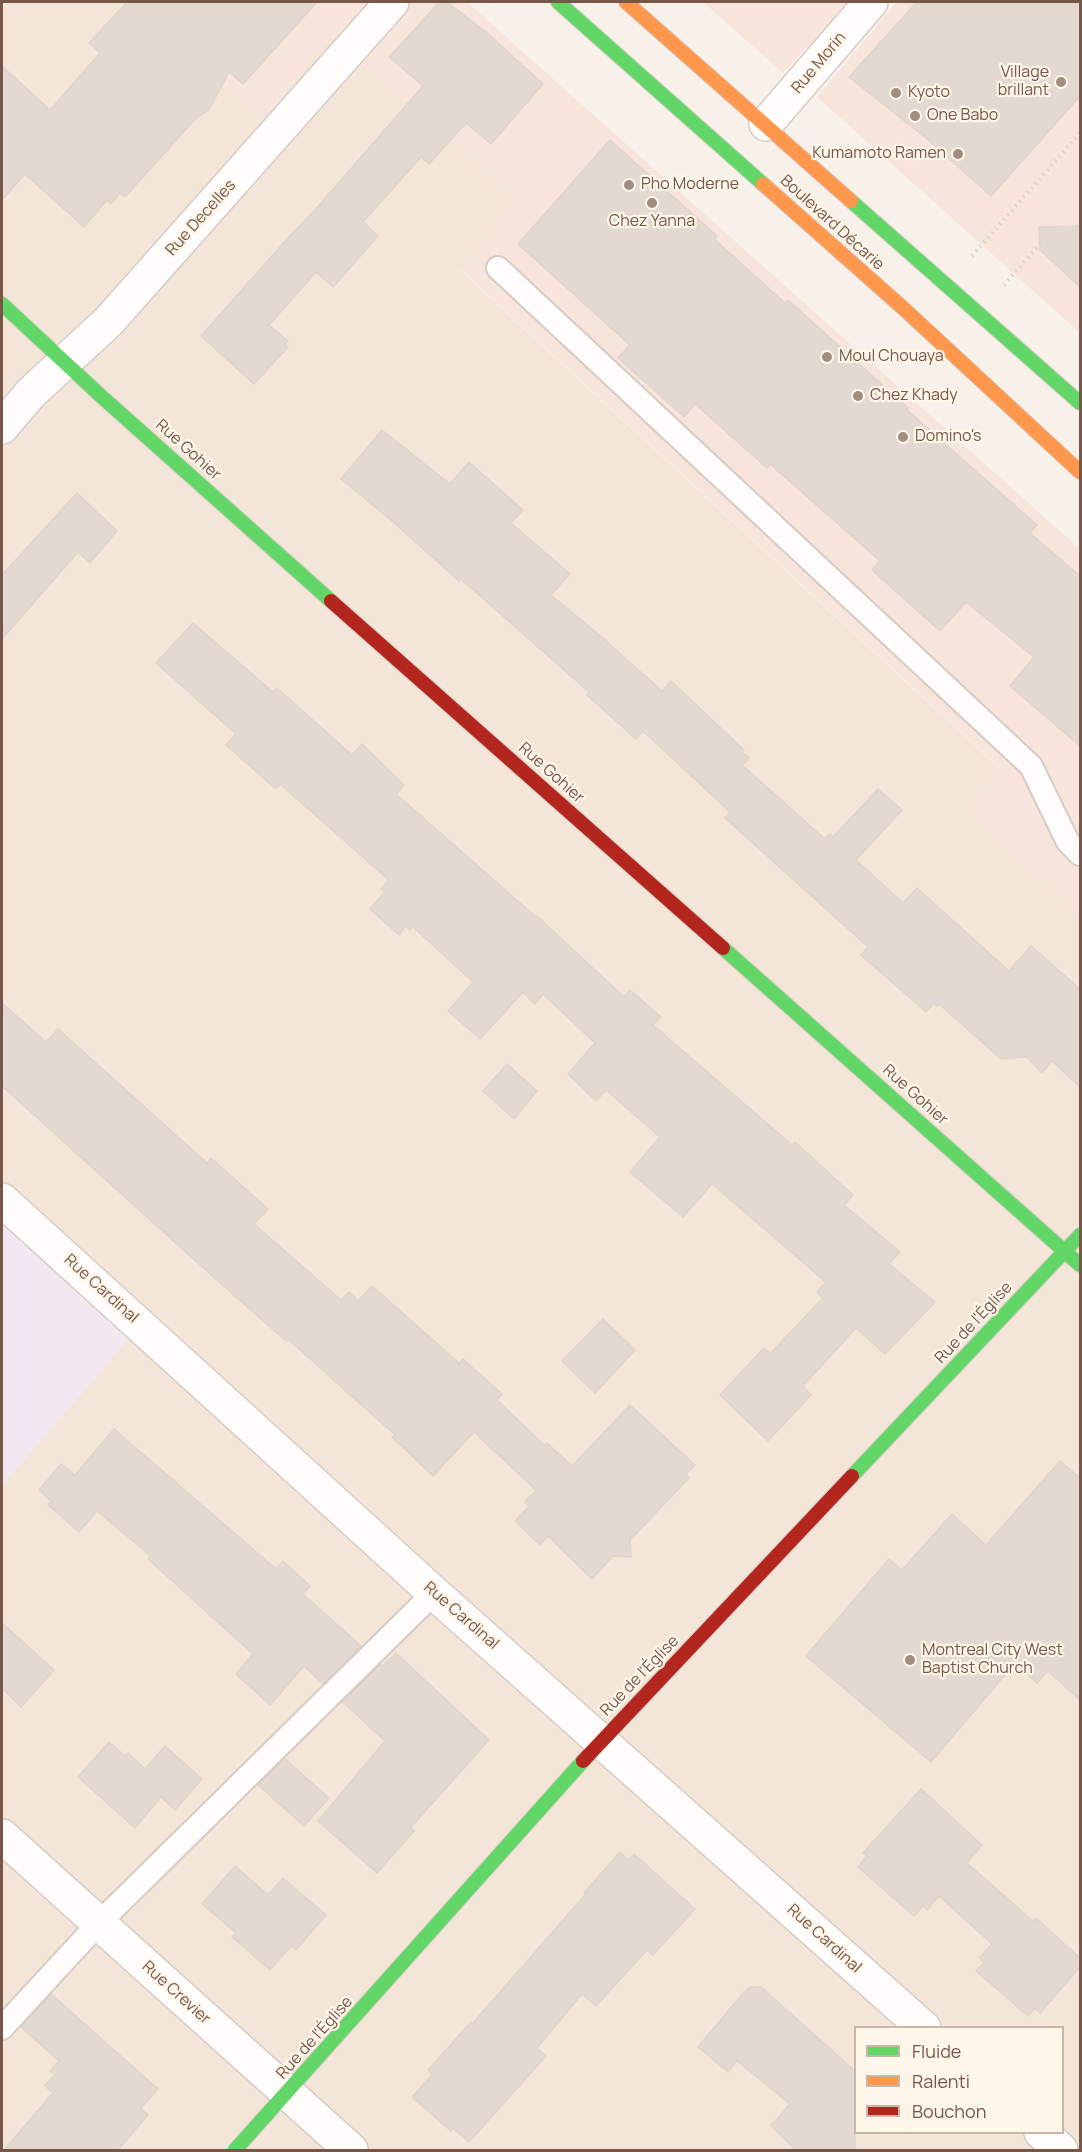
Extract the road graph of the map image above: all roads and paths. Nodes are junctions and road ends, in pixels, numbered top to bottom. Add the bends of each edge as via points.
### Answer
1 (392, 2) edge
2 (558, 2) edge
3 (627, 2) edge
4 (871, 2) edge
5 (766, 124) junction
6 (1080, 133) edge
7 (1040, 244) dead end
8 (972, 257) dead end
9 (498, 268) dead end
10 (1004, 285) dead end
11 (2, 304) edge
12 (65, 361) junction
13 (1080, 403) edge
14 (2, 427) edge
15 (1080, 472) edge
16 (1080, 854) edge
17 (2, 1200) edge
18 (1080, 1235) edge
19 (1065, 1251) junction
20 (1080, 1265) edge
21 (434, 1593) junction
22 (602, 1740) junction
23 (2, 1836) edge
24 (99, 1923) junction
25 (922, 2026) edge
26 (2, 2028) edge
27 (287, 2093) junction
28 (1042, 2134) edge
29 (235, 2151) edge
30 (351, 2151) edge
31 (1061, 2151) edge

1 - 12 street, Rue Decelles via 108,322
2 - 15 street, Boulevard Décarie via 903,308
3 - 5 street, Boulevard Décarie
4 - 5 street, Rue Morin
5 - 13 street, Boulevard Décarie
6 - 8 path
7 - 10 path
9 - 16 lane via 1030,766 1068,842
11 - 12 street, Rue Gohier
12 - 14 street, Rue Decelles
12 - 19 street, Rue Gohier
17 - 21 street, Rue Cardinal
18 - 19 street, Rue de l'Église
19 - 20 street, Rue Gohier
19 - 22 street, Rue de l'Église
21 - 22 street, Rue Cardinal
21 - 24 lane
22 - 25 street, Rue Cardinal
22 - 27 street, Rue de l'Église
23 - 24 street, Rue Crevier
24 - 26 lane
24 - 27 street, Rue Crevier
27 - 29 street, Rue de l'Église
27 - 30 street, Rue Crevier
28 - 31 street

